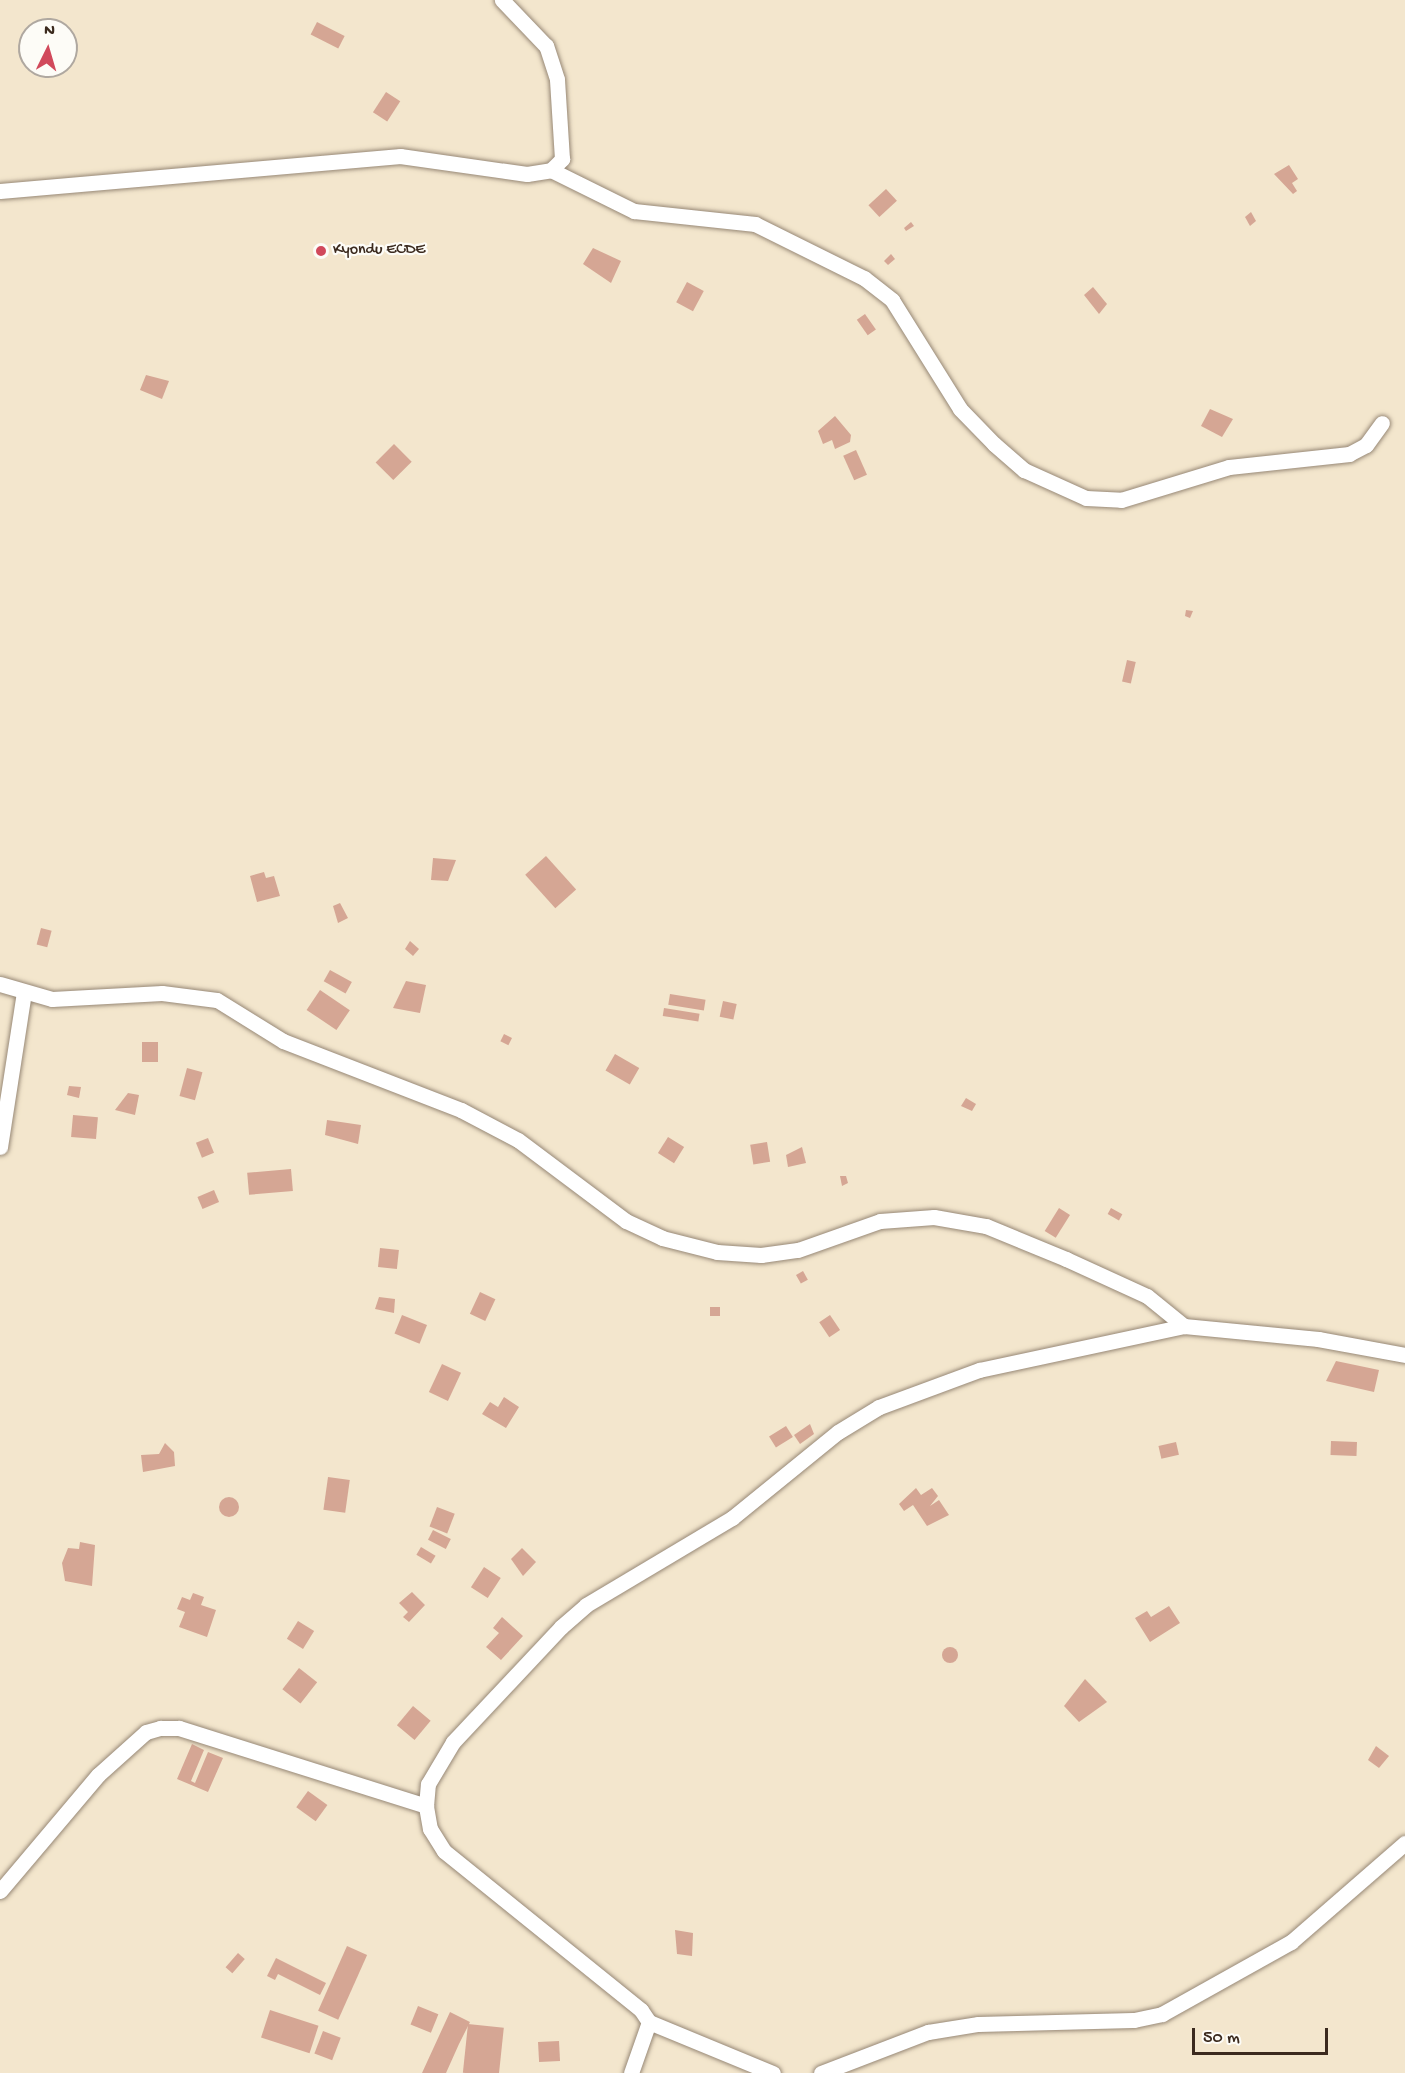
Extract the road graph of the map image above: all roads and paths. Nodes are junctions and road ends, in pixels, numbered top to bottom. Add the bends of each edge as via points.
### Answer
1 (502, 0) edge
2 (551, 170) junction
3 (0, 191) edge
4 (1382, 423) dead end
5 (0, 984) edge
6 (24, 992) junction
7 (0, 1147) edge
8 (1185, 1326) junction
9 (1405, 1355) edge
10 (426, 1806) junction
11 (1405, 1843) edge
12 (0, 1891) edge
13 (649, 2022) junction
14 (631, 2073) edge
15 (773, 2073) edge
16 (821, 2073) edge

1 - 2 street via 546,46 557,79 562,159
2 - 3 street via 526,174 400,156
2 - 4 street via 634,211 755,224 864,278 892,300 960,409 994,444 1024,470 1086,498 1120,500 1229,467 1349,454 1366,445
5 - 6 street
6 - 7 street
6 - 8 street via 83,1001 162,993 217,1000 283,1041 499,1130 626,1221 663,1238 717,1252 761,1255 798,1250 880,1221 934,1217 986,1226 1066,1259 1147,1296
8 - 9 street via 1317,1339
8 - 10 street via 979,1370 879,1407 838,1432 732,1518 586,1605 561,1627 453,1742 428,1784
10 - 12 street via 179,1728 160,1728 146,1732 98,1775
10 - 13 street via 430,1828 444,1851 625,1994
11 - 16 street via 1291,1942 1162,2014 938,2031
13 - 14 street
13 - 15 street

